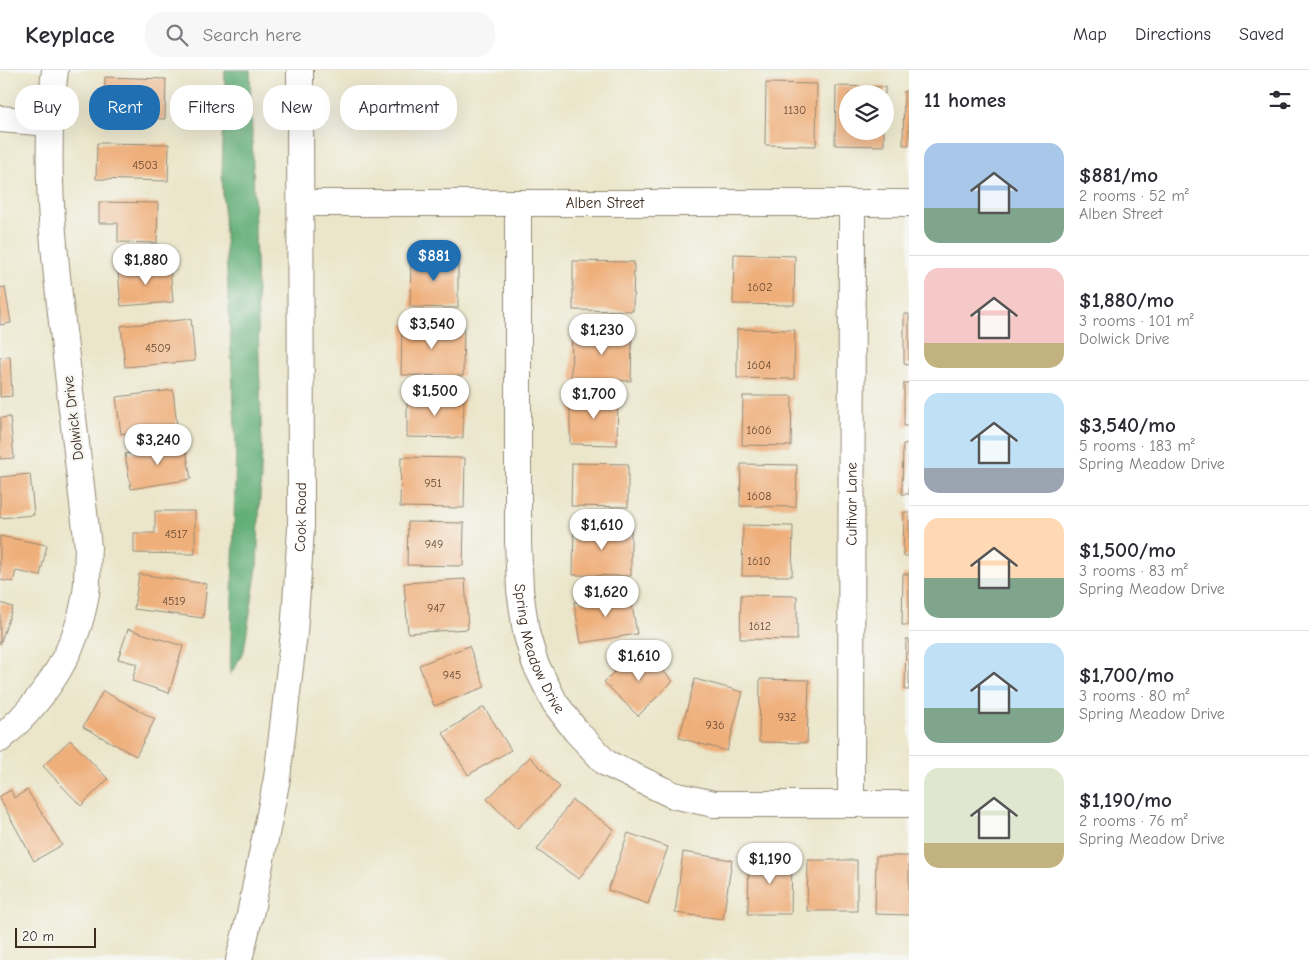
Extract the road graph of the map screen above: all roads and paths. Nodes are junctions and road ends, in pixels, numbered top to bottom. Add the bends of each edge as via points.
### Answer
1 (55, 70) edge
2 (300, 70) edge
3 (54, 85) edge
4 (0, 119) edge
5 (15, 120) edge
6 (50, 130) edge
7 (301, 203) junction
8 (518, 203) junction
9 (852, 203) junction
10 (909, 203) edge
11 (0, 739) edge
12 (852, 804) junction
13 (909, 804) edge
14 (239, 960) edge

1 - 3 street, Dolwick Drive
2 - 7 street, Cook Road
4 - 5 street
6 - 11 street, Dolwick Drive via 54,252 88,547 86,592 77,628 53,681 28,714
7 - 8 street, Alben Street
7 - 14 street, Cook Road via 300,528 294,633 277,778
8 - 9 street, Alben Street
8 - 12 street, Spring Meadow Drive via 520,590 526,632 555,703 606,763 673,795 714,804
9 - 10 street, Alben Street
9 - 12 street, Cultivar Lane
12 - 13 street, Spring Meadow Drive

